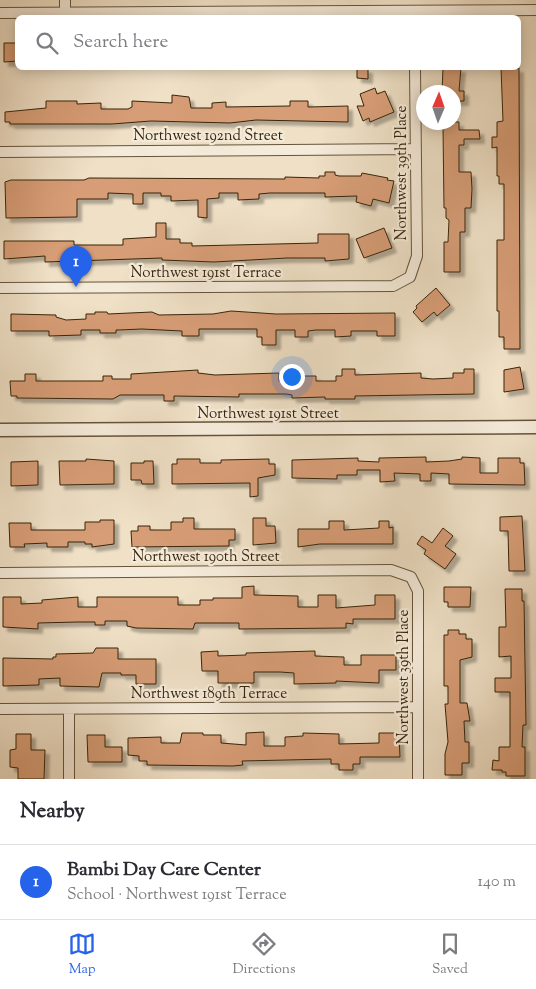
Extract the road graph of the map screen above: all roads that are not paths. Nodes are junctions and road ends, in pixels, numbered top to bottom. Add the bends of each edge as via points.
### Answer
1 (65, 0) edge
2 (536, 10) edge
3 (0, 13) edge
4 (65, 13) junction
5 (414, 14) edge
6 (415, 70) edge
7 (416, 149) junction
8 (0, 152) edge
9 (410, 277) joint
10 (0, 288) edge
11 (536, 427) edge
12 (0, 430) edge
13 (0, 572) edge
14 (410, 577) joint
15 (418, 707) junction
16 (69, 709) junction
17 (0, 710) edge
18 (69, 779) edge
19 (418, 779) edge

1 - 4 street
2 - 5 street
3 - 4 street
4 - 5 street
6 - 7 street, Northwest 39th Place
7 - 8 street, Northwest 192nd Street
7 - 9 street, Northwest 39th Place via 417,256
9 - 10 street, Northwest 191st Terrace via 393,286
11 - 12 street, Northwest 191st Street
13 - 14 street, Northwest 190th Street via 391,570
14 - 15 street, Northwest 39th Place via 418,591
15 - 16 street, Northwest 189th Terrace
15 - 19 street, Northwest 39th Place
16 - 17 street, Northwest 189th Terrace
16 - 18 street

